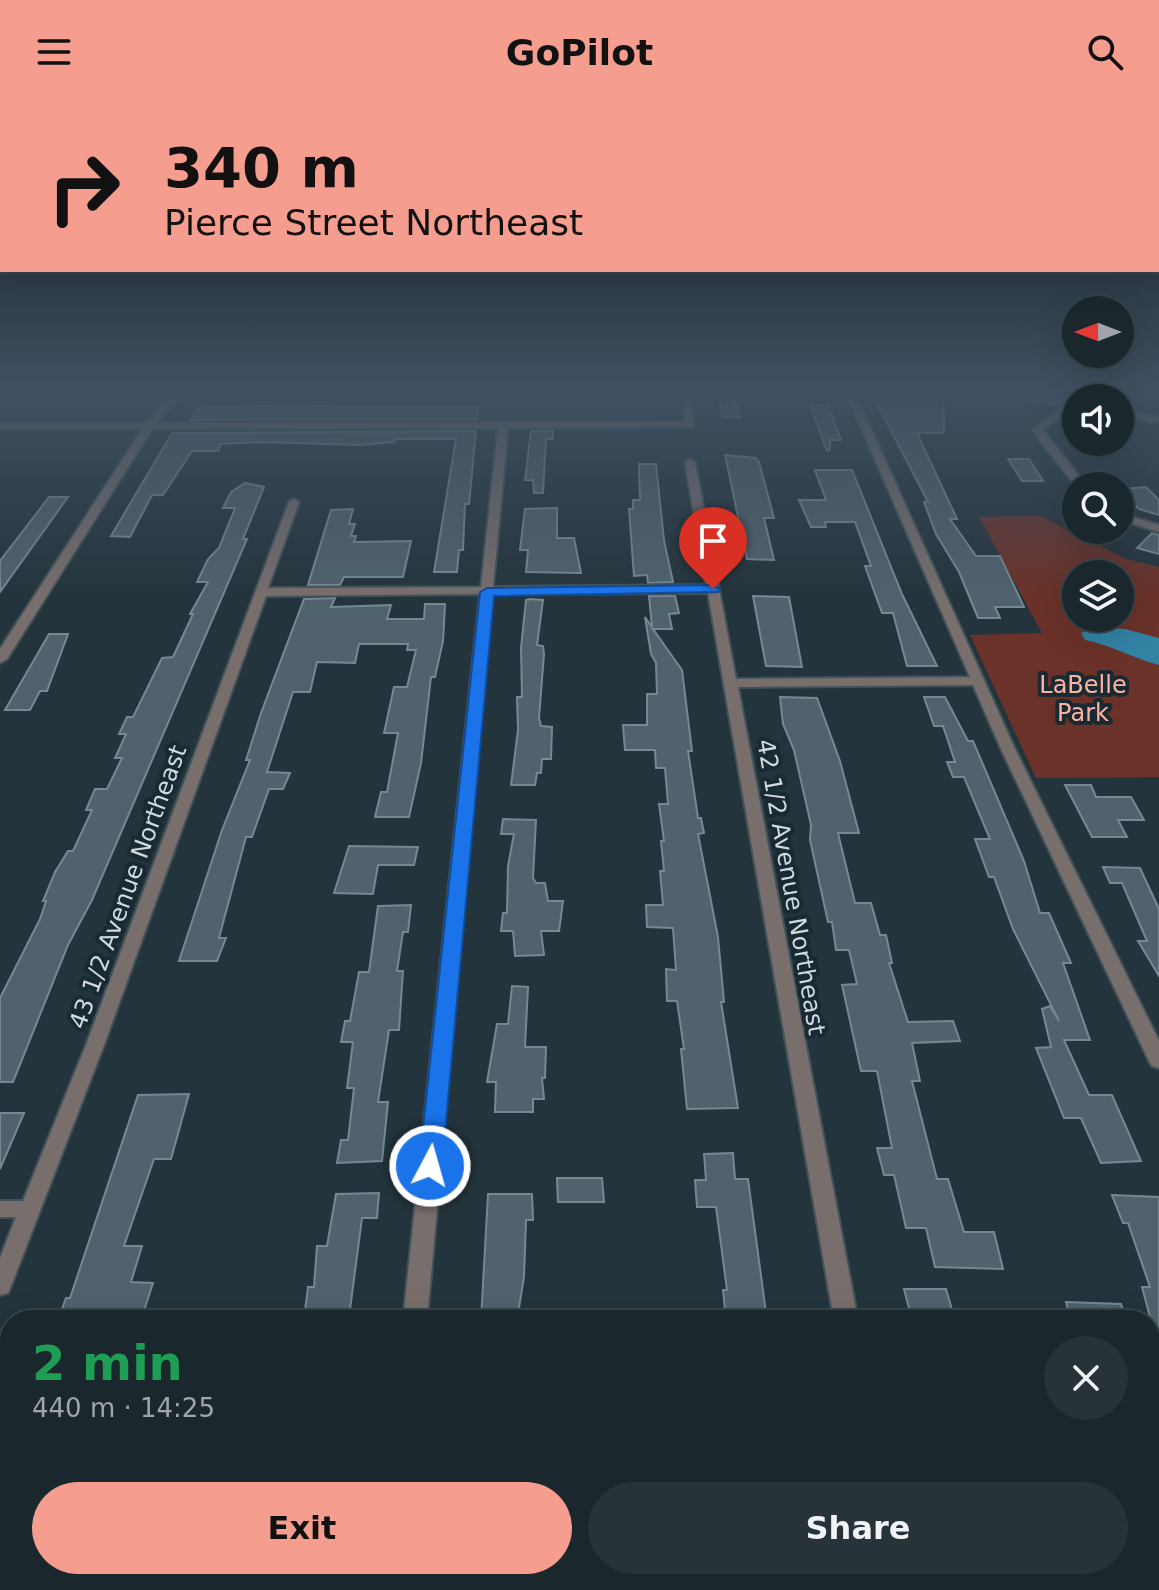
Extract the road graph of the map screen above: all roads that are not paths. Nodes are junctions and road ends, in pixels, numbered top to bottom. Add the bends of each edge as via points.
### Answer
1 (127, 460) edge
2 (500, 460) edge
3 (881, 460) edge
4 (690, 462) dead end
5 (294, 502) dead end
6 (1134, 521) edge
7 (1159, 529) edge
8 (713, 589) junction
9 (262, 592) junction
10 (487, 592) junction
11 (0, 659) edge
12 (978, 681) junction
13 (730, 683) junction
14 (1159, 1061) edge
15 (0, 1209) edge
16 (29, 1209) junction
17 (0, 1286) edge
18 (416, 1310) edge
19 (844, 1310) edge

1 - 11 street
2 - 10 street
3 - 12 street
4 - 8 street, 42 1/2 Avenue Northeast
5 - 9 street, 43 1/2 Avenue Northeast
6 - 7 street
8 - 10 street
8 - 13 street, 42 1/2 Avenue Northeast
9 - 10 street
9 - 16 street, 43 1/2 Avenue Northeast
10 - 18 street
12 - 13 street
12 - 14 street
13 - 19 street, 42 1/2 Avenue Northeast
15 - 16 street
16 - 17 street, 43 1/2 Avenue Northeast

